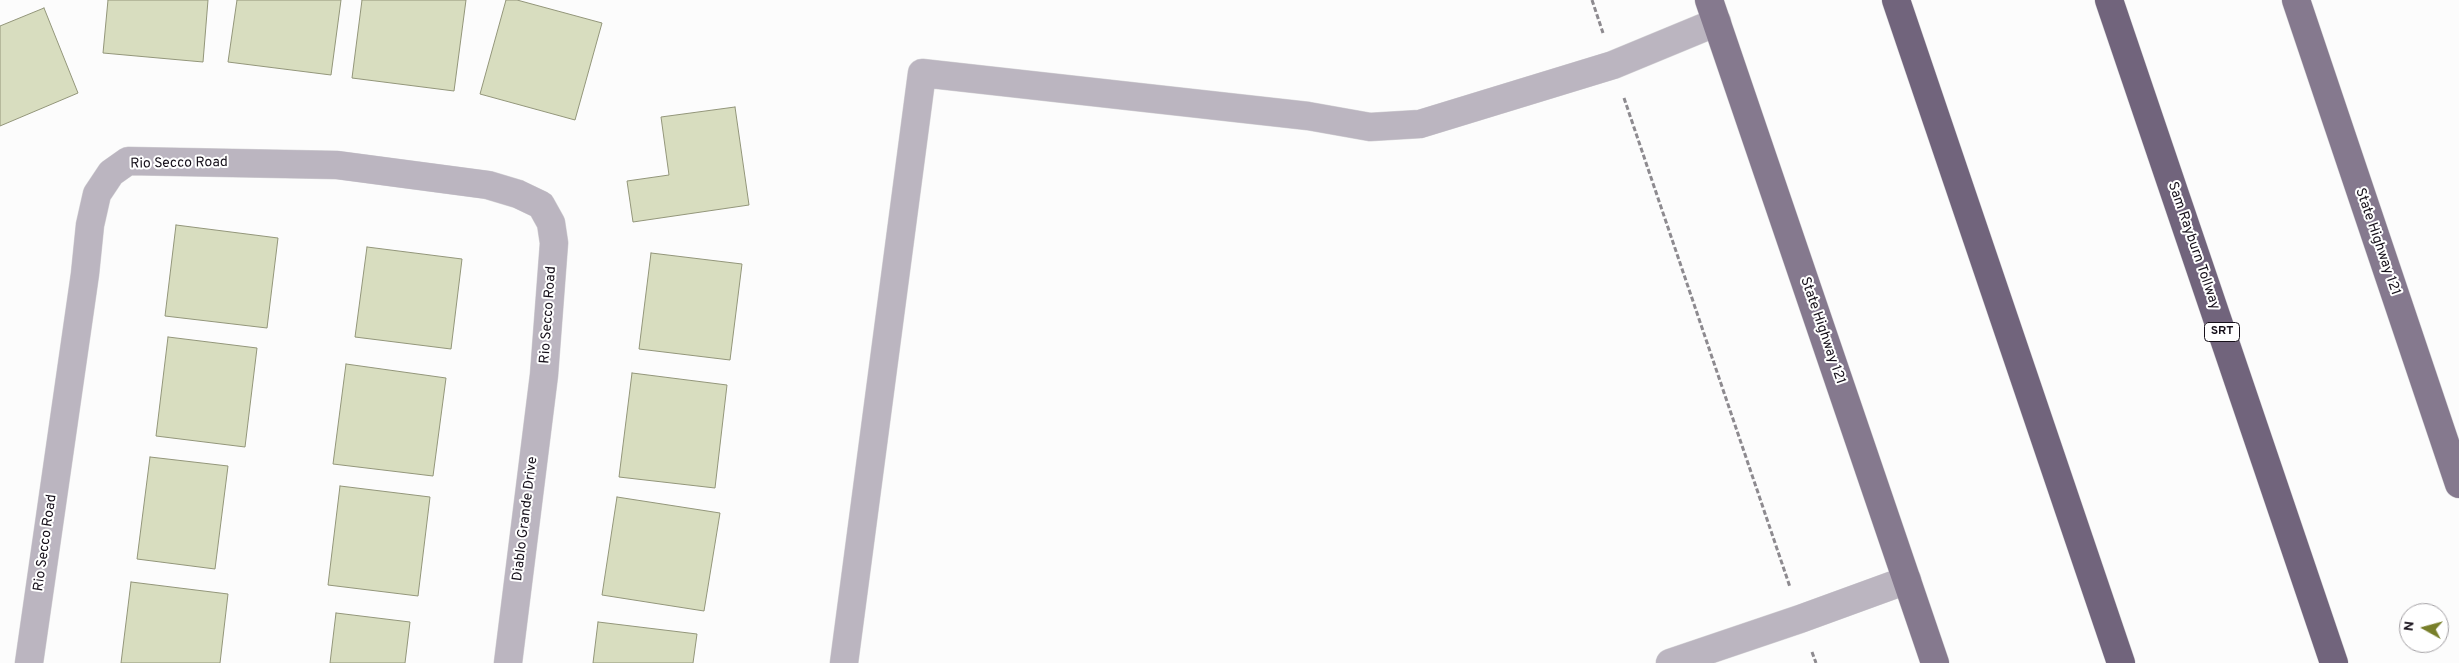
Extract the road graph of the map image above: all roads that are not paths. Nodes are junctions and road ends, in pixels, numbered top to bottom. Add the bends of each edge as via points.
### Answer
1 (1896, 0) edge
2 (2110, 0) edge
3 (2296, 0) edge
4 (1713, 11) edge
5 (544, 375) joint
6 (2459, 484) edge
7 (1907, 580) junction
8 (29, 663) edge
9 (508, 663) edge
10 (844, 663) edge
11 (1670, 663) edge
12 (1935, 663) edge
13 (2120, 663) edge
14 (2334, 663) edge

1 - 13 highway
2 - 14 highway, Sam Rayburn Tollway / SRT
3 - 6 main road, State Highway 121
4 - 7 main road, State Highway 121
4 - 10 street via 1613,65 1420,124 1370,127 1308,116 922,73
5 - 8 street, Rio Secco Road via 554,243 551,223 541,205 488,185 337,165 128,161 111,173 97,194 90,225
5 - 9 street, Diablo Grande Drive
7 - 11 street
7 - 12 main road, State Highway 121

